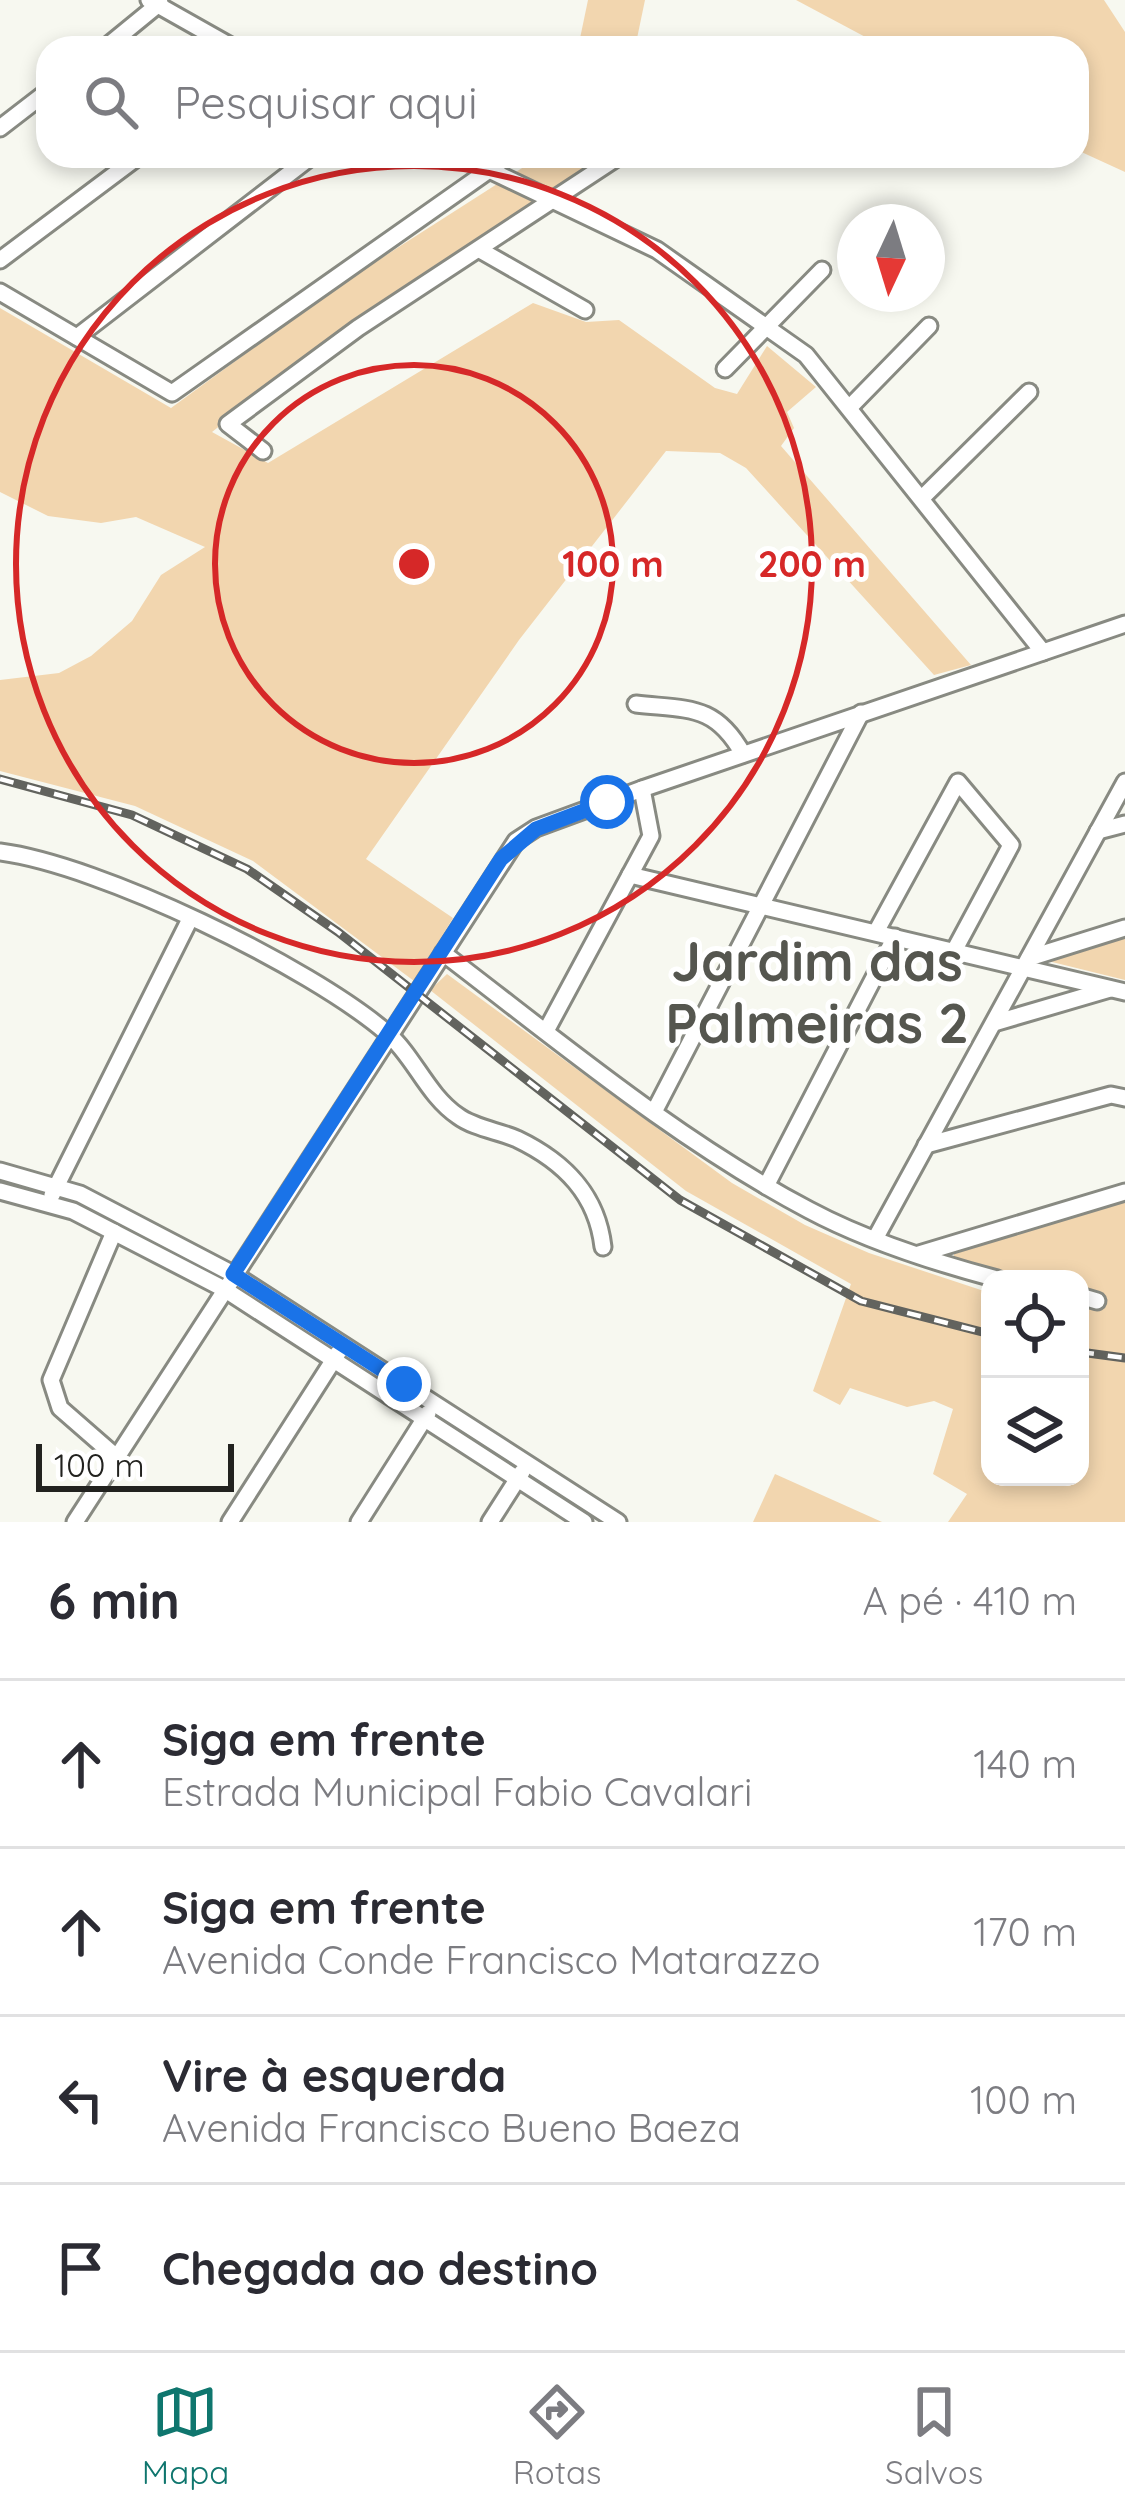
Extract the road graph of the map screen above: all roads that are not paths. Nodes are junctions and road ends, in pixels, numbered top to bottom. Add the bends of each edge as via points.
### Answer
1 (156, 2) edge
2 (118, 36) edge
3 (214, 36) edge
4 (36, 100) edge
5 (0, 128) edge
6 (123, 168) edge
7 (297, 168) edge
8 (484, 168) edge
9 (491, 168) edge
10 (602, 168) edge
11 (488, 170) junction
12 (554, 201) junction
13 (481, 250) junction
14 (0, 260) edge
15 (822, 270) dead end
16 (0, 292) edge
17 (585, 310) dead end
18 (766, 326) junction
19 (928, 326) dead end
20 (77, 338) junction
21 (724, 369) dead end
22 (1030, 392) dead end
23 (850, 407) junction
24 (263, 451) dead end
25 (922, 498) junction
26 (1125, 624) edge
27 (1043, 652) junction
28 (636, 704) dead end
29 (861, 713) junction
30 (743, 754) junction
31 (1125, 782) edge
32 (642, 789) junction
33 (1125, 824) edge
34 (1099, 831) junction
35 (0, 852) edge
36 (630, 874) junction
37 (763, 906) junction
38 (190, 919) junction
39 (1125, 928) edge
40 (876, 932) junction
41 (896, 937) junction
42 (954, 951) junction
43 (443, 952) junction
44 (1026, 963) junction
45 (1119, 990) edge
46 (994, 1023) junction
47 (546, 1031) junction
48 (388, 1034) junction
49 (1125, 1098) edge
50 (655, 1110) junction
51 (926, 1145) junction
52 (6, 1173) edge
53 (766, 1186) junction
54 (56, 1187) junction
55 (3, 1191) edge
56 (1125, 1192) edge
57 (48, 1204) junction
58 (0, 1211) edge
59 (115, 1232) junction
60 (875, 1239) junction
61 (603, 1247) dead end
62 (916, 1255) junction
63 (981, 1274) edge
64 (228, 1281) junction
65 (343, 1345) junction
66 (333, 1360) junction
67 (434, 1404) junction
68 (424, 1420) junction
69 (115, 1456) junction
70 (527, 1464) junction
71 (517, 1480) junction
72 (75, 1522) edge
73 (230, 1522) edge
74 (359, 1522) edge
75 (490, 1522) edge
76 (584, 1522) edge
77 (618, 1522) edge

1 - 2 street
1 - 3 street
4 - 5 street
6 - 14 street
7 - 20 street
8 - 11 street
9 - 11 street
10 - 12 street
11 - 12 street
11 - 20 street via 172,393
12 - 13 street
12 - 18 street via 657,250
13 - 17 street
13 - 24 street via 228,424
15 - 18 street
16 - 20 street
18 - 21 street
18 - 23 street via 806,356
19 - 23 street
22 - 25 street
23 - 25 street
25 - 27 street
26 - 27 street
27 - 29 street
28 - 30 street via 706,712 728,726
29 - 30 street
29 - 37 street
30 - 32 street
31 - 34 street
32 - 36 street via 651,836
32 - 43 street via 516,842
33 - 34 street
34 - 44 street
35 - 38 street via 107,880
36 - 37 street
36 - 47 street
37 - 40 street
37 - 50 street
38 - 48 street
38 - 54 street
39 - 44 street
40 - 41 street
40 - 42 street via 958,782 1010,845
41 - 42 street
41 - 53 street
42 - 44 street
43 - 47 street
43 - 48 street
44 - 45 street
44 - 46 street
45 - 46 street
46 - 51 street
47 - 50 street
48 - 61 street via 460,1118 520,1140 587,1191
48 - 64 street
49 - 51 street via 1111,1095
50 - 53 street
51 - 60 street
52 - 54 street
52 - 55 street
53 - 60 street
54 - 57 street
54 - 64 street
55 - 57 street
55 - 58 street
56 - 62 street
57 - 59 street
59 - 64 street
59 - 69 street via 51,1388 60,1408
60 - 62 street
62 - 63 street
64 - 65 street
64 - 66 street
64 - 69 street
65 - 66 street
65 - 67 street
66 - 68 street
66 - 73 street
67 - 68 street
67 - 70 street
68 - 71 street
68 - 74 street
69 - 72 street
70 - 71 street
70 - 77 street
71 - 75 street
71 - 76 street

